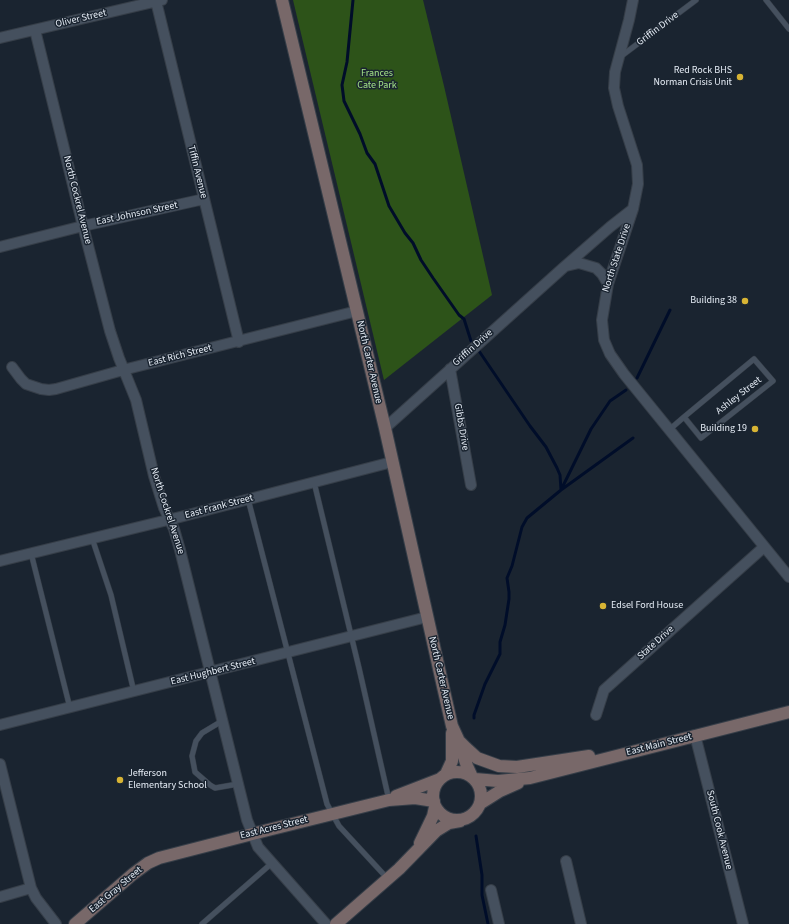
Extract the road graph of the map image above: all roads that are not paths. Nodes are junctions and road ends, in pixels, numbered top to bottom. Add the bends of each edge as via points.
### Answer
1 (282, 0) edge
2 (633, 0) edge
3 (696, 0) edge
4 (766, 0) edge
5 (159, 1) edge
6 (789, 29) edge
7 (36, 30) junction
8 (0, 38) edge
9 (619, 57) junction
10 (204, 199) junction
11 (633, 209) junction
12 (82, 226) junction
13 (0, 247) edge
14 (563, 268) junction
15 (608, 284) junction
16 (357, 312) junction
17 (239, 342) junction
18 (12, 367) dead end
19 (450, 368) junction
20 (124, 370) junction
21 (684, 417) junction
22 (385, 428) junction
23 (669, 430) junction
24 (392, 462) junction
25 (314, 482) junction
26 (471, 485) dead end
27 (248, 499) junction
28 (170, 520) junction
29 (92, 538) junction
30 (764, 547) junction
31 (31, 553) junction
32 (0, 561) edge
33 (789, 577) edge
34 (427, 618) junction
35 (351, 637) junction
36 (288, 653) junction
37 (210, 672) junction
38 (134, 692) junction
39 (70, 708) junction
40 (789, 712) edge
41 (596, 715) dead end
42 (222, 721) junction
43 (0, 725) edge
44 (452, 726) junction
45 (695, 735) junction
46 (458, 739) junction
47 (648, 747) junction
48 (0, 764) edge
49 (443, 777) junction
50 (474, 778) junction
51 (530, 778) junction
52 (238, 784) junction
53 (389, 800) junction
54 (481, 803) junction
55 (434, 804) junction
56 (333, 814) junction
57 (460, 821) junction
58 (252, 834) junction
59 (417, 850) junction
60 (159, 858) joint
61 (566, 861) dead end
62 (272, 863) junction
63 (388, 879) junction
64 (31, 888) junction
65 (491, 890) dead end
66 (0, 897) edge
67 (56, 924) edge
68 (75, 924) edge
69 (202, 924) edge
70 (326, 924) edge
71 (336, 924) edge
72 (499, 924) edge
73 (581, 924) edge
74 (743, 924) edge

1 - 16 street, North Carter Avenue
2 - 9 street, North State Drive
3 - 9 lane, Griffin Drive
4 - 6 lane
5 - 7 street, Oliver Street
5 - 10 street, Tiffin Avenue
7 - 8 street, Oliver Street
7 - 12 street, North Cockrel Avenue
9 - 11 street, North State Drive via 614,88 638,174
10 - 12 street, East Johnson Street
10 - 17 street, Tiffin Avenue
11 - 14 street, Griffin Drive
11 - 15 street, North State Drive
12 - 13 street, East Johnson Street
12 - 20 street, North Cockrel Avenue via 110,331
14 - 15 street, Griffin Drive via 579,263 596,268
14 - 19 street, Griffin Drive
15 - 23 street, North State Drive via 602,332 608,350
16 - 17 street, East Rich Street
16 - 22 street, North Carter Avenue
17 - 20 street, East Rich Street
18 - 20 street, East Rich Street via 26,384 49,390
19 - 22 street, Griffin Drive
19 - 26 street, Gibbs Drive
20 - 28 street, North Cockrel Avenue via 136,400 154,476
21 - 21 lane, Ashley Street via 754,359 773,381 701,438
21 - 23 lane, Ashley Street
22 - 24 street, North Carter Avenue
23 - 30 street, North State Drive
24 - 25 street, East Frank Street
24 - 34 street, North Carter Avenue
25 - 27 street, East Frank Street
25 - 35 lane
27 - 28 street, East Frank Street
27 - 36 lane
28 - 29 street, East Frank Street
28 - 37 street, North Cockrel Avenue via 180,550
29 - 31 street, East Frank Street
29 - 38 lane via 112,601
30 - 33 street, North State Drive
30 - 41 street, State Drive via 604,690
31 - 32 street, East Frank Street
31 - 39 lane
34 - 35 street, East Hughbert Street
34 - 44 street, North Carter Avenue
35 - 36 street, East Hughbert Street
35 - 53 lane
36 - 37 street, East Hughbert Street
36 - 56 lane via 327,804
37 - 38 street, East Hughbert Street
37 - 42 street, North Cockrel Avenue
38 - 39 street, East Hughbert Street
39 - 43 street, East Hughbert Street
40 - 45 street, East Main Street
42 - 52 street, North Cockrel Avenue
42 - 52 lane via 202,733 196,741 192,756 195,772 215,788
44 - 46 street, North Carter Avenue
44 - 49 street, North Carter Avenue via 452,761
45 - 47 street, East Main Street
45 - 74 street, South Cook Avenue
46 - 47 street via 477,758 508,767
46 - 50 street, North Carter Avenue
47 - 51 street, East Main Street
48 - 64 street
49 - 50 street via 455,772 464,772
49 - 53 street, East Acres Street
49 - 55 street via 434,787
50 - 51 street, East Main Street via 498,782
50 - 54 street via 480,787
51 - 54 street, East Main Street via 500,790
52 - 58 street, North Cockrel Avenue
53 - 55 street, East Acres Street via 415,798
53 - 56 street, East Acres Street
54 - 57 street via 474,815
55 - 57 street via 441,815 450,820
55 - 59 street via 433,816
56 - 58 street, East Acres Street
56 - 63 lane via 339,826
57 - 59 street via 449,823 436,831
58 - 60 street, East Acres Street
58 - 62 street, North Cockrel Avenue
59 - 63 street
60 - 68 street, East Gray Street via 133,874
61 - 73 street
62 - 69 lane
62 - 70 street, North Cockrel Avenue
63 - 71 street
64 - 66 street
64 - 67 street
65 - 72 street

